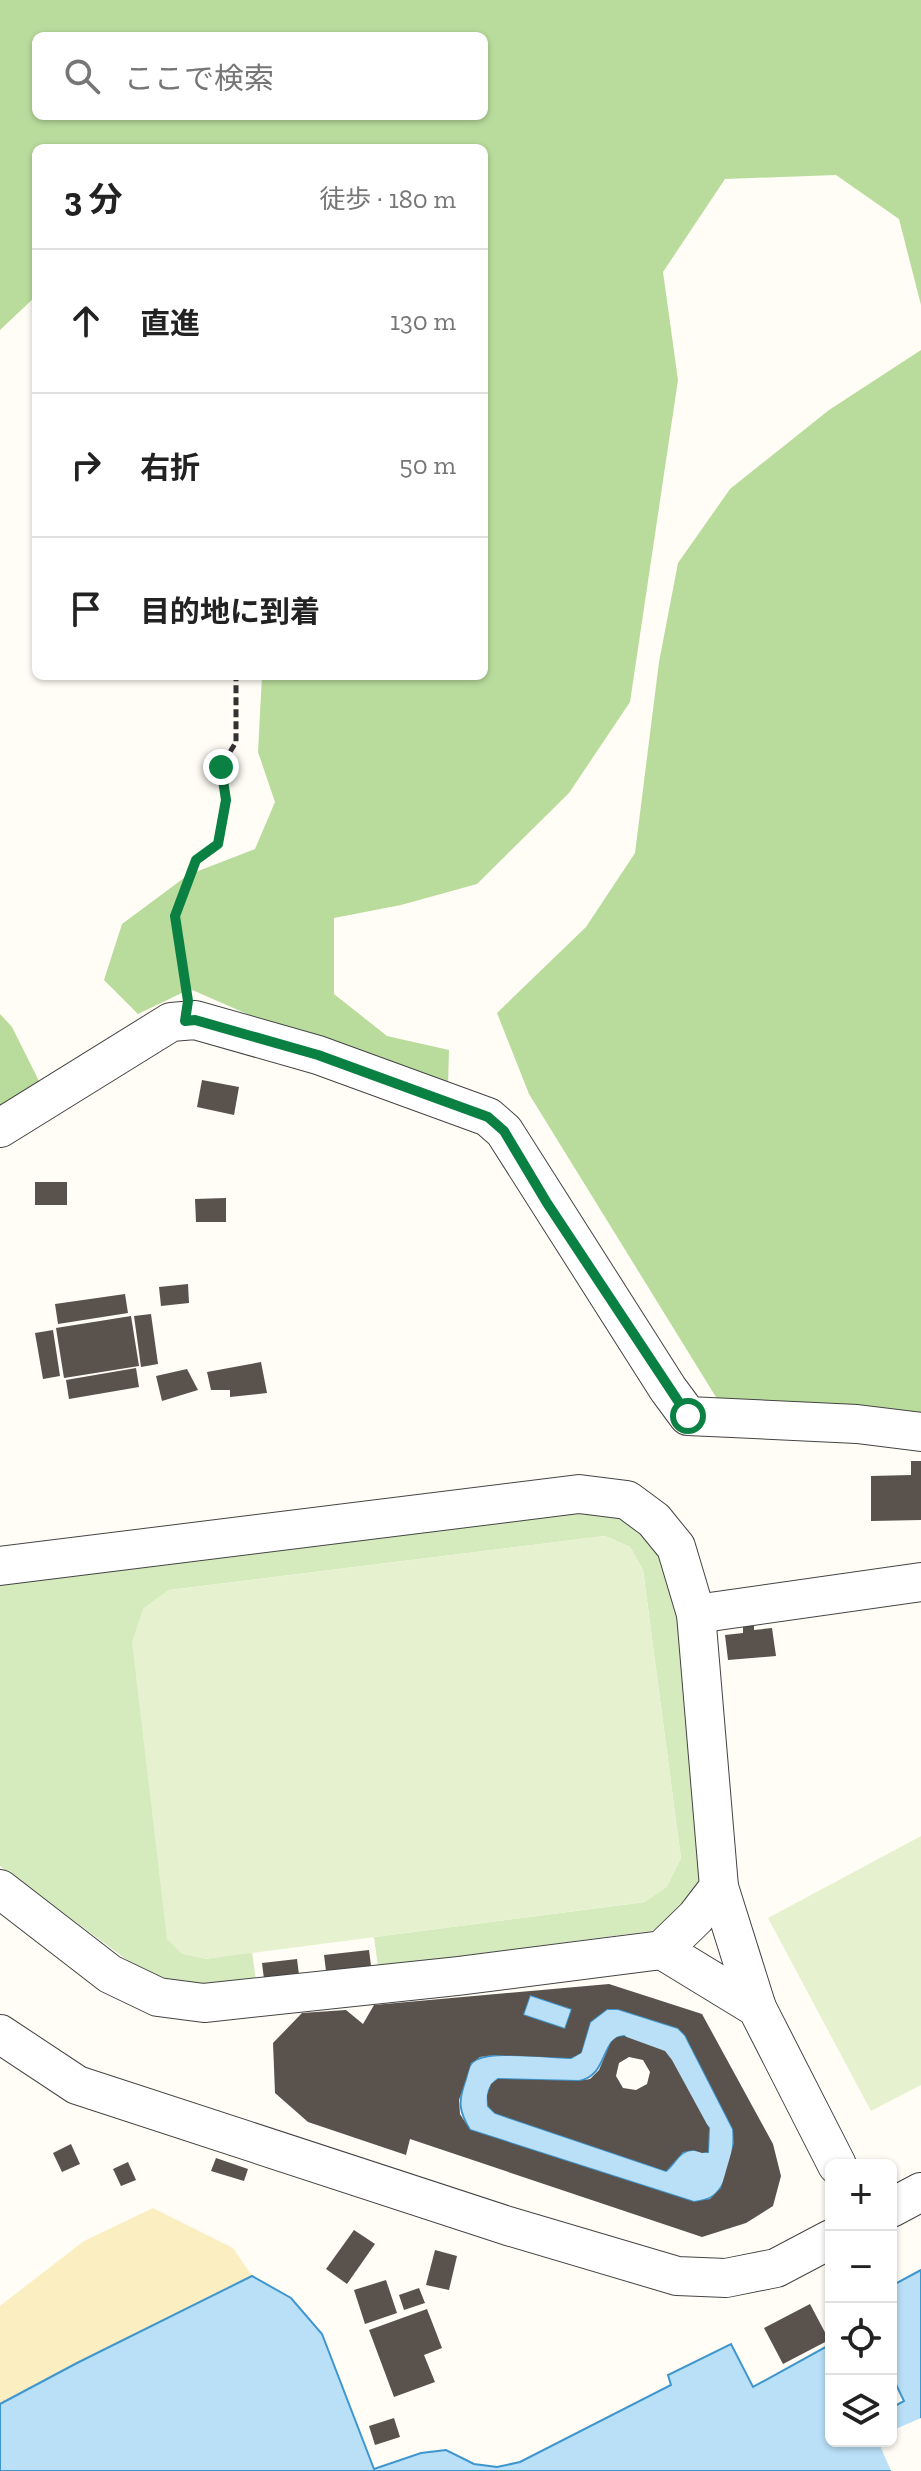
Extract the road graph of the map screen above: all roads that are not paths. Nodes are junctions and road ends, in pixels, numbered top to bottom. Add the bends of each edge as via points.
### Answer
1 (0, 1128) edge
2 (921, 1432) edge
3 (0, 1566) edge
4 (921, 1582) edge
5 (696, 1614) junction
6 (719, 1887) junction
7 (0, 1889) edge
8 (662, 1950) junction
9 (757, 2008) junction
10 (0, 2034) edge
11 (834, 2159) edge
12 (921, 2192) edge
13 (897, 2205) edge
14 (825, 2242) edge

1 - 2 street via 171,1022 195,1020 318,1055 488,1117 504,1131 688,1416
3 - 5 street via 579,1494 627,1500 654,1520 676,1547
4 - 5 street
5 - 6 street
6 - 8 street
6 - 9 street
7 - 8 street via 110,1974 158,1997 204,2003
8 - 9 street
9 - 11 street
10 - 14 street via 77,2085 677,2276 726,2278 776,2268
12 - 13 street

